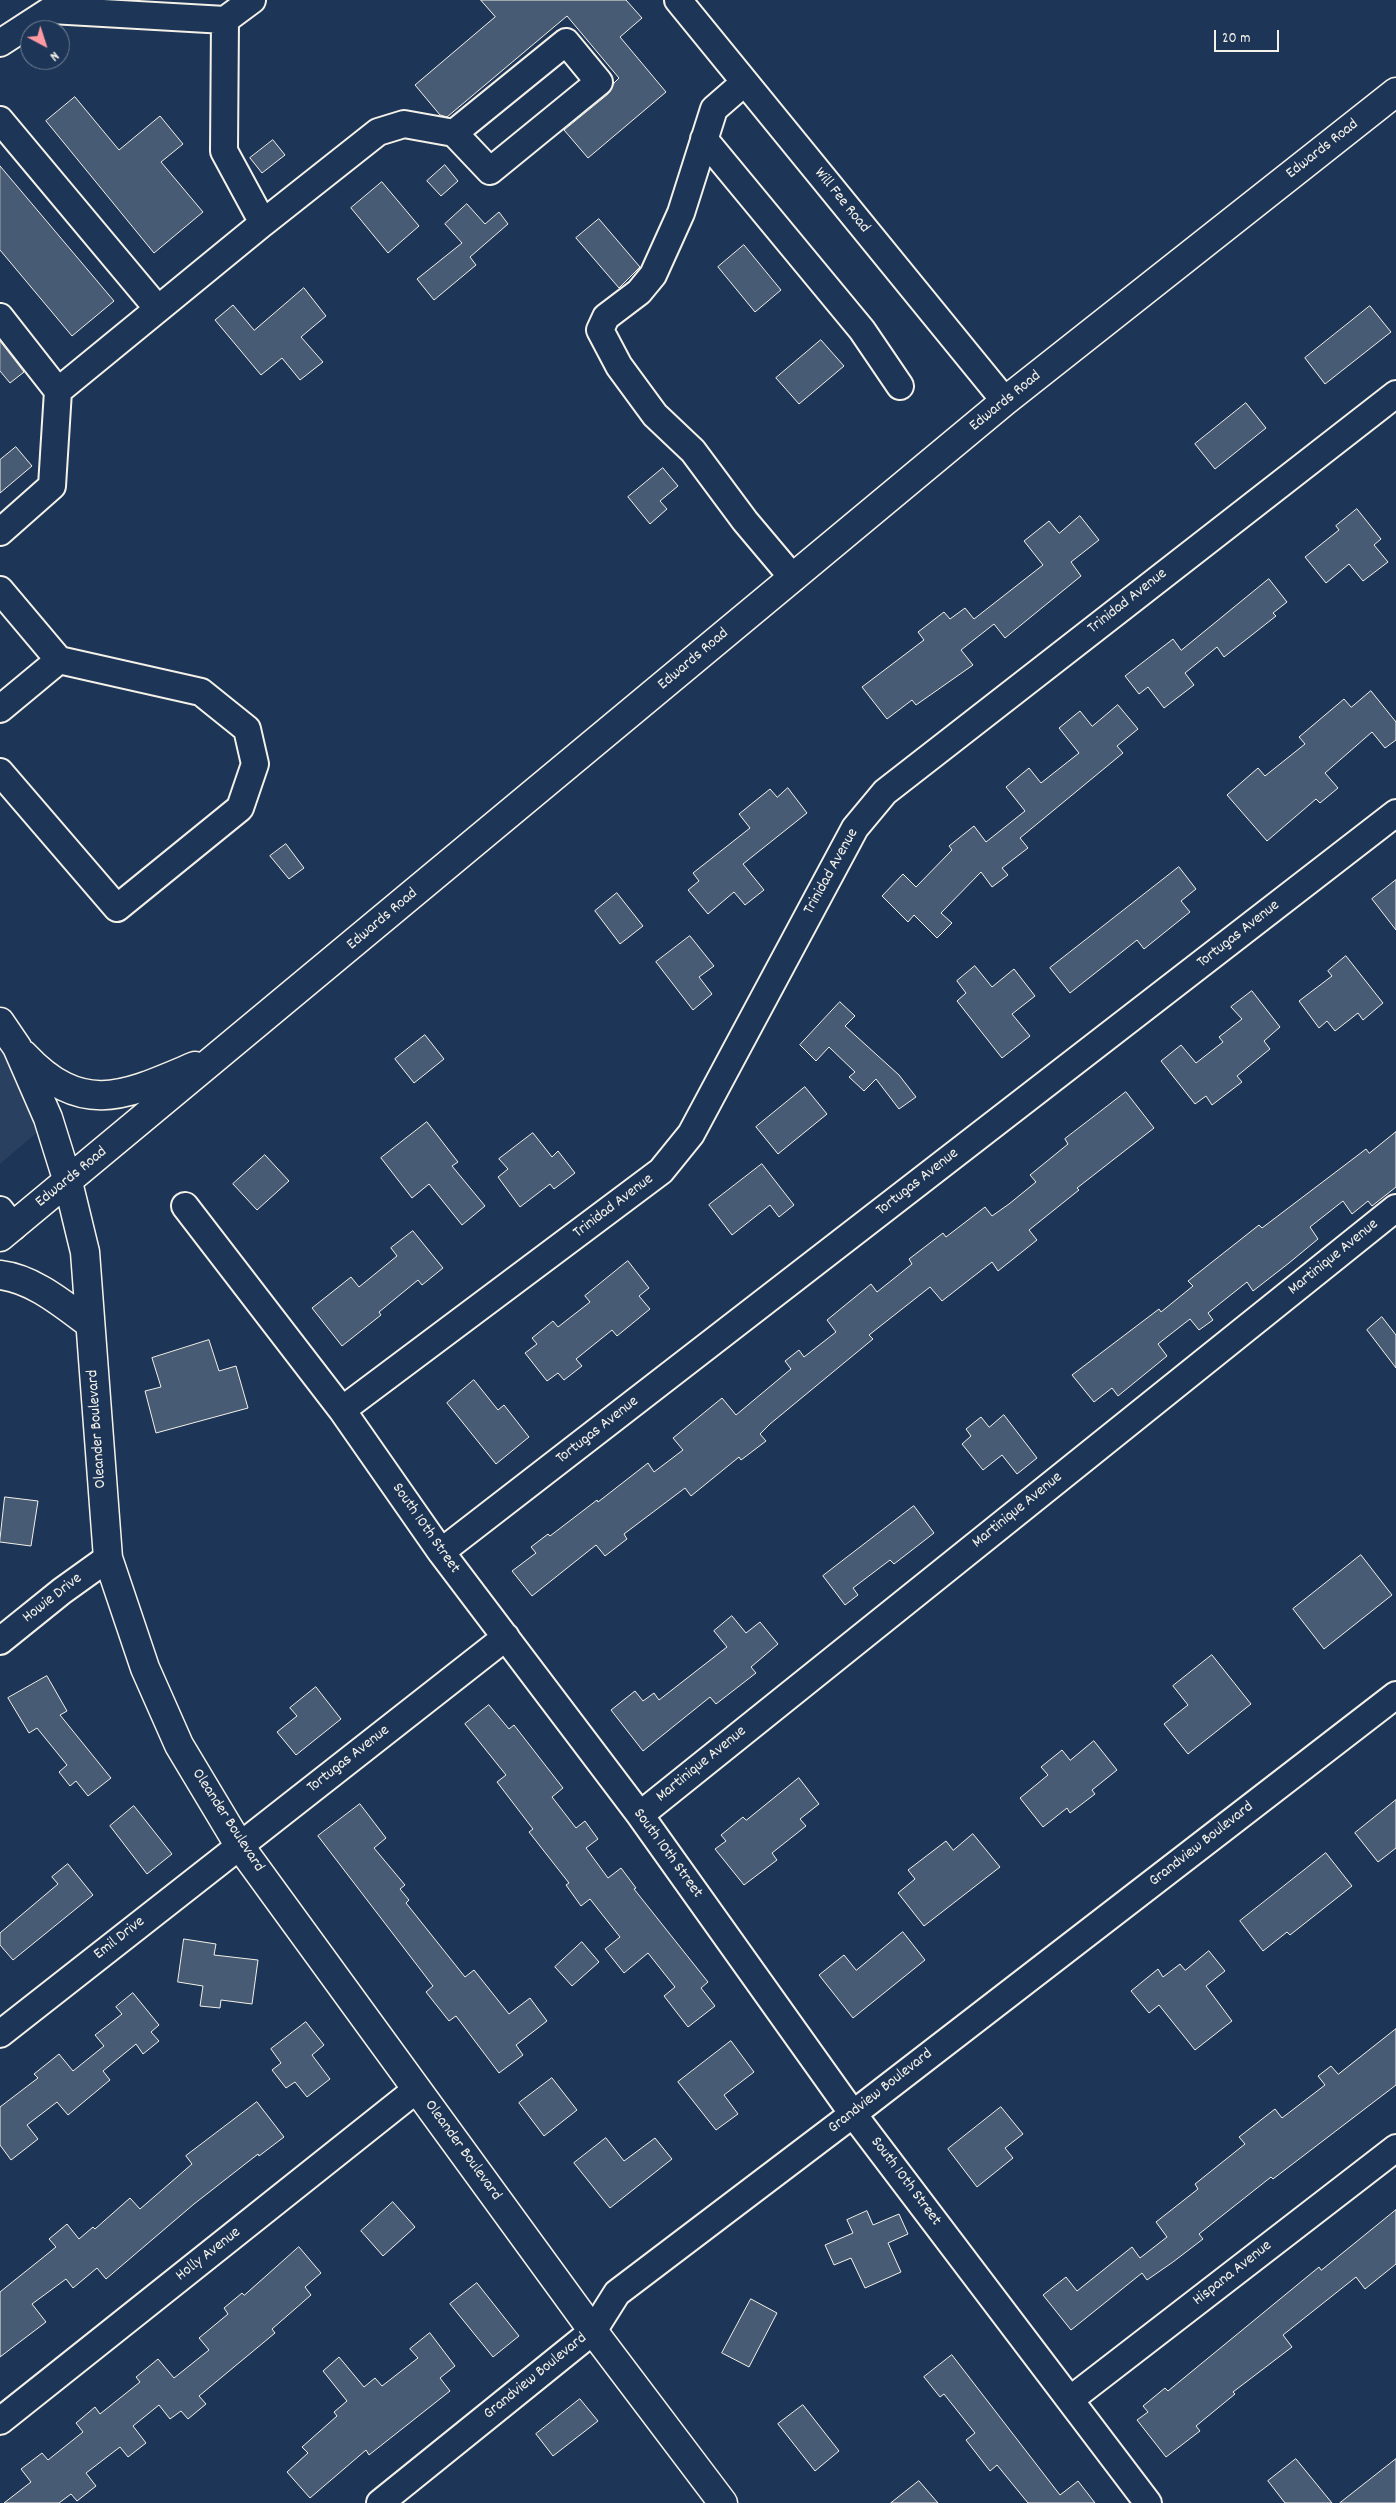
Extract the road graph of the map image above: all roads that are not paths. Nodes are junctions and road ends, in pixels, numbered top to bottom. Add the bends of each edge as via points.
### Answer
1 (252, 0) edge
2 (678, 0) edge
3 (226, 20) junction
4 (0, 44) edge
5 (745, 82) junction
6 (1396, 92) edge
7 (0, 120) edge
8 (454, 133) junction
9 (704, 139) junction
10 (264, 223) junction
11 (158, 310) junction
12 (0, 317) edge
13 (900, 386) dead end
14 (58, 391) junction
15 (1396, 394) edge
16 (1005, 401) junction
17 (0, 532) edge
18 (793, 578) junction
19 (0, 590) edge
20 (59, 660) junction
21 (0, 709) edge
22 (0, 772) edge
23 (1396, 813) edge
24 (0, 1022) edge
25 (17, 1047) junction
26 (219, 1056) junction
27 (68, 1182) junction
28 (184, 1206) dead end
29 (1396, 1208) edge
30 (4, 1225) edge
31 (0, 1275) edge
32 (90, 1324) junction
33 (342, 1410) junction
34 (441, 1552) junction
35 (108, 1558) junction
36 (506, 1637) junction
37 (0, 1641) edge
38 (1396, 1695) edge
39 (640, 1815) junction
40 (239, 1845) junction
41 (0, 2034) edge
42 (417, 2089) junction
43 (853, 2114) junction
44 (1396, 2148) edge
45 (593, 2331) junction
46 (1071, 2399) junction
47 (0, 2421) edge
48 (380, 2503) edge
49 (723, 2503) edge
50 (1148, 2503) edge

1 - 3 street
2 - 5 street, Will Fee Road
3 - 4 street via 51,10
3 - 10 street via 224,151
5 - 9 street via 714,109
5 - 16 street, Will Fee Road
6 - 16 main road, Edwards Road
7 - 11 street
8 - 8 street via 566,42 599,82 490,171
8 - 10 street via 404,124 378,132
9 - 13 street via 862,330
9 - 18 street via 681,213 653,275 639,292 606,317 600,330 619,366 655,415 694,451 745,521
10 - 11 street
11 - 14 street
12 - 14 street
14 - 17 street via 52,486
15 - 33 street, Trinidad Avenue via 885,792 855,828 691,1134 661,1172
16 - 18 main road, Edwards Road
18 - 26 main road, Edwards Road
19 - 20 street
20 - 21 street
20 - 22 street via 201,692 247,729 255,764 240,808 118,908
23 - 34 street, Tortugas Avenue
24 - 25 main road, Oleander Boulevard
25 - 26 main road via 39,1071 64,1088 94,1096 136,1090
25 - 27 main road, Oleander Boulevard via 48,1118
26 - 27 main road, Edwards Road
27 - 30 main road, Edwards Road
27 - 32 main road, Oleander Boulevard via 84,1252
28 - 33 street, South 10th Street
29 - 39 street, Martinique Avenue
31 - 32 main road via 28,1284
32 - 35 main road, Oleander Boulevard
33 - 34 street, South 10th Street
34 - 36 street, South 10th Street
35 - 37 street, Howie Drive via 62,1590
35 - 40 main road, Oleander Boulevard via 145,1668 179,1745
36 - 39 street, South 10th Street
36 - 40 street, Tortugas Avenue
38 - 43 street, Grandview Boulevard
39 - 43 street, South 10th Street
40 - 41 street, Emil Drive
40 - 42 main road, Oleander Boulevard
42 - 45 main road, Oleander Boulevard
42 - 47 street, Holly Avenue
43 - 45 street, Grandview Boulevard via 617,2292
43 - 46 street, South 10th Street
44 - 46 street, Hispana Avenue
45 - 48 street, Grandview Boulevard
45 - 49 main road, Oleander Boulevard
46 - 50 street, South 10th Street

